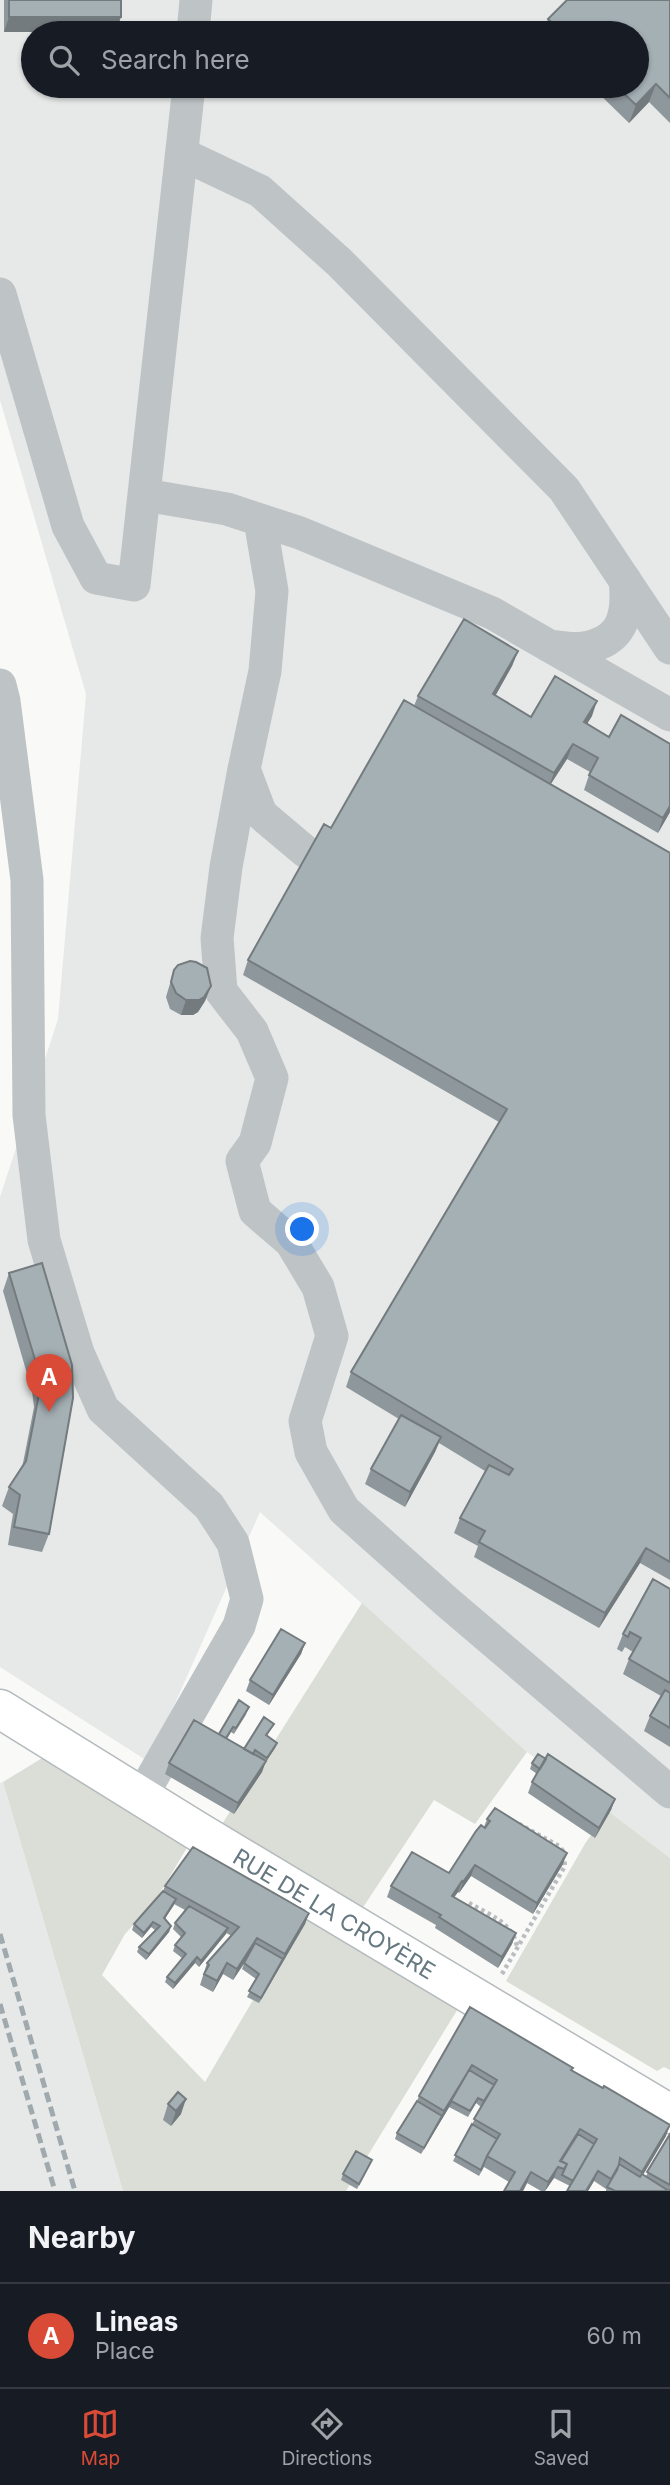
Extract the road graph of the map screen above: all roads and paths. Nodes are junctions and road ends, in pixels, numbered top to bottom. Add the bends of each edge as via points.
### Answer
1 (196, 0) edge
2 (194, 21) edge
3 (188, 98) edge
4 (182, 154) junction
5 (0, 294) edge
6 (145, 495) junction
7 (260, 520) junction
8 (625, 580) junction
9 (549, 646) junction
10 (670, 648) edge
11 (0, 685) edge
12 (670, 715) edge
13 (244, 769) junction
14 (306, 852) edge
15 (9, 1715) edge
16 (670, 1792) edge
17 (141, 1797) junction
18 (519, 1824) edge
19 (469, 1903) edge
20 (517, 1948) junction
21 (484, 2004) junction
22 (670, 2114) edge

1 - 2 lane
3 - 4 lane
4 - 6 lane
4 - 8 lane via 260,191 339,262 564,489
5 - 6 lane via 68,526 96,578 134,585
6 - 7 lane via 227,509
7 - 9 lane via 492,613
7 - 13 lane via 272,591 265,671
8 - 9 lane via 628,601 624,620 610,638 583,648
8 - 10 lane
9 - 12 lane
11 - 17 lane via 27,880 29,1115 44,1240 78,1353 103,1409 209,1506 233,1543 247,1599 239,1626
13 - 14 lane via 261,814
13 - 16 lane via 217,938 222,991 252,1031 272,1078 255,1143 242,1161 255,1211 291,1242 312,1276 332,1336 305,1421 311,1452 344,1510
15 - 17 main road, RUE DE LA CROYÈRE
17 - 21 main road, RUE DE LA CROYÈRE
18 - 20 path via 559,1846 565,1866
19 - 20 path via 510,1928
20 - 21 path
21 - 22 main road, RUE DE LA CROYÈRE

